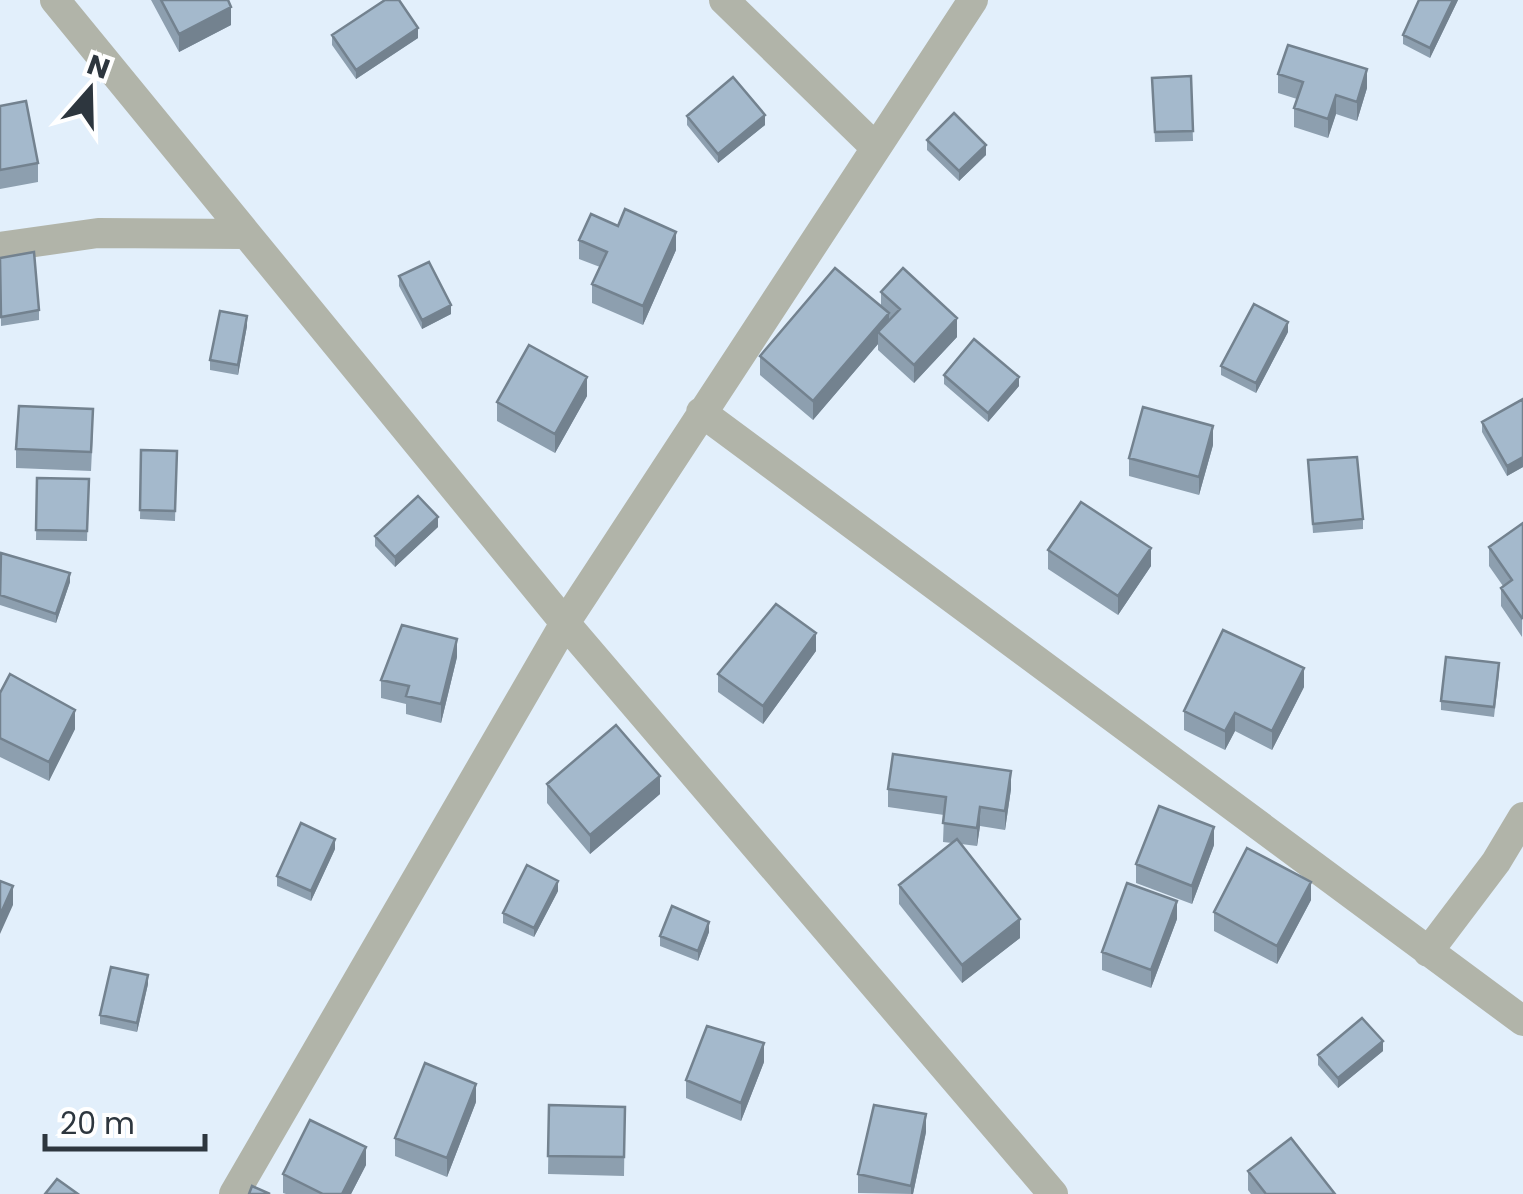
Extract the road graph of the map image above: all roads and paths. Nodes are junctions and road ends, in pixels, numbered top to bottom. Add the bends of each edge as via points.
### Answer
1 (55, 0) edge
2 (724, 0) edge
3 (973, 0) edge
4 (874, 146) junction
5 (245, 234) junction
6 (0, 248) edge
7 (701, 412) junction
8 (565, 623) junction
9 (1523, 816) edge
10 (1509, 859) edge
11 (1428, 952) junction
12 (1523, 1021) edge
13 (234, 1194) edge
14 (1052, 1194) edge

1 - 5 street
2 - 4 street
3 - 4 street
4 - 7 street
5 - 6 street via 98,233
5 - 8 street
7 - 8 street
7 - 11 street
8 - 13 street
8 - 14 street
9 - 10 street
10 - 11 street
11 - 12 street

